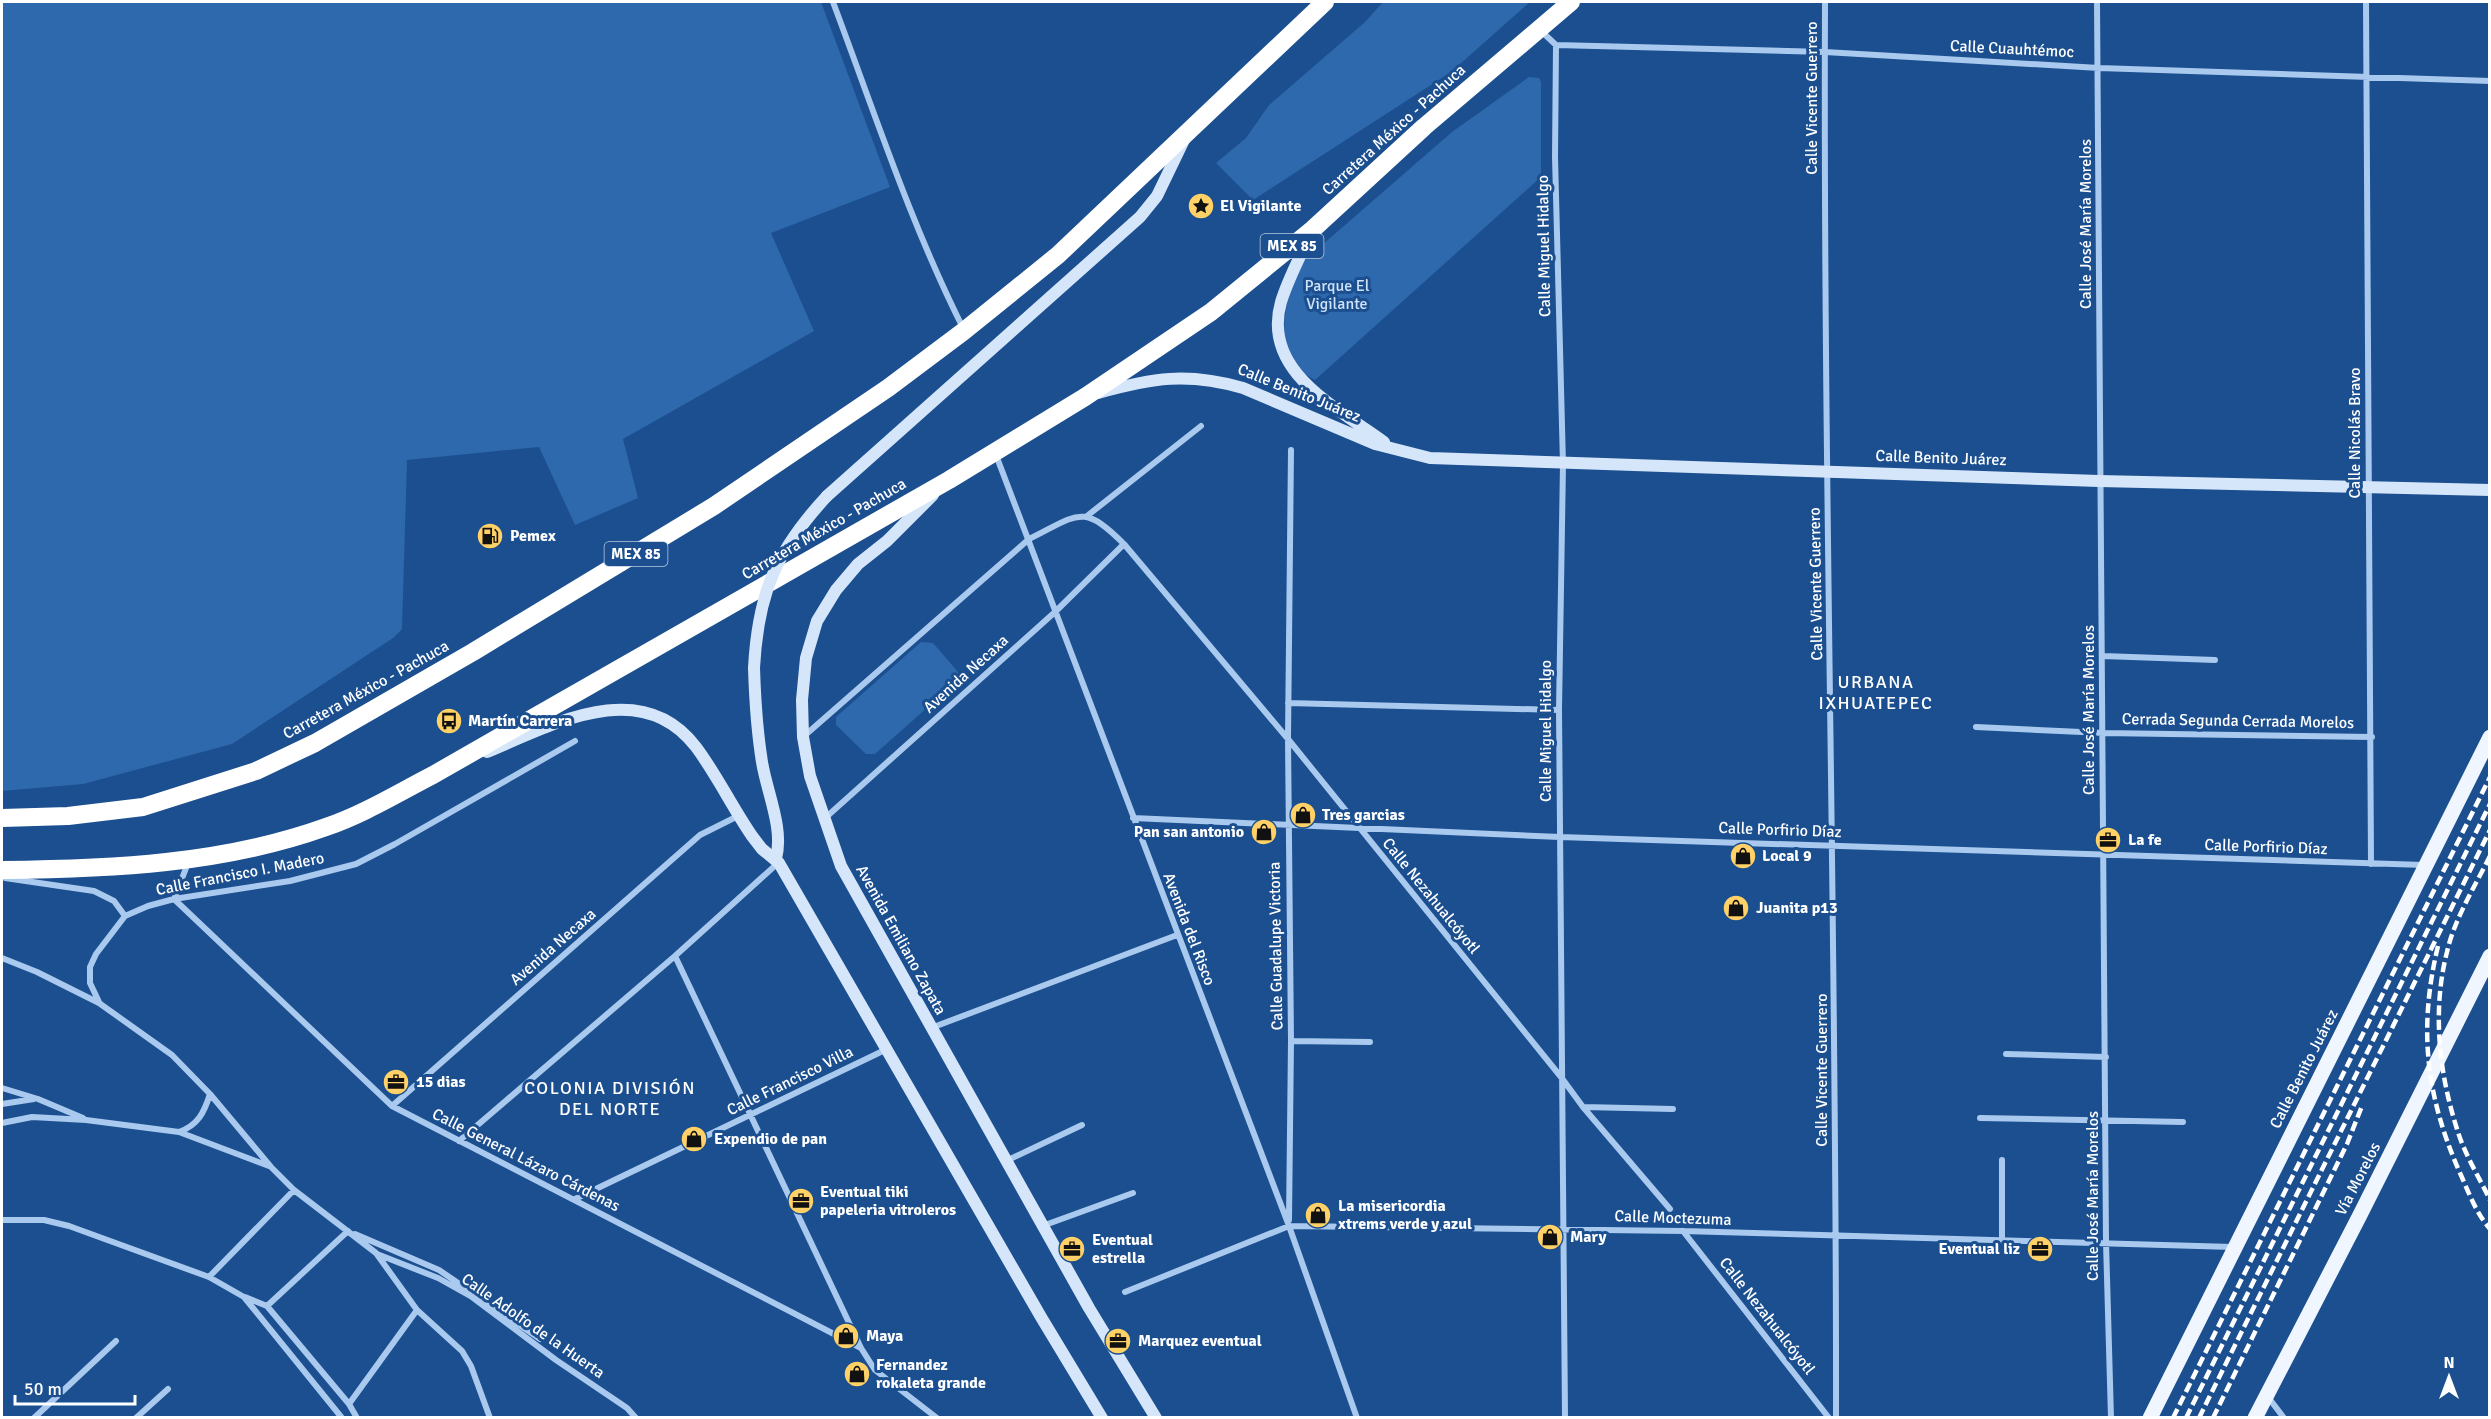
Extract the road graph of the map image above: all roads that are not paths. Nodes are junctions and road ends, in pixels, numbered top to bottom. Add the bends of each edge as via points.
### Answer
1 (833, 2) edge
2 (1825, 2) edge
3 (2097, 2) edge
4 (2366, 2) edge
5 (1571, 4) edge
6 (1316, 8) edge
7 (1539, 29) junction
8 (1556, 45) junction
9 (1825, 51) junction
10 (2099, 68) junction
11 (2367, 78) junction
12 (2490, 81) edge
13 (1189, 131) junction
14 (1312, 229) junction
15 (964, 331) junction
16 (1085, 397) junction
17 (1201, 426) dead end
18 (1392, 448) junction
19 (1291, 450) dead end
20 (994, 452) junction
21 (1563, 464) junction
22 (1828, 472) junction
23 (949, 480) junction
24 (2099, 481) junction
25 (2369, 488) junction
26 (2490, 490) edge
27 (1087, 516) junction
28 (1029, 539) junction
29 (1124, 544) junction
30 (1055, 612) junction
31 (2103, 656) junction
32 (2215, 660) dead end
33 (1288, 703) junction
34 (1559, 710) junction
35 (1976, 727) dead end
36 (2103, 733) junction
37 (803, 737) junction
38 (2372, 737) junction
39 (2490, 737) edge
40 (1288, 739) junction
41 (575, 741) dead end
42 (433, 775) junction
43 (738, 816) junction
44 (2, 818) edge
45 (1133, 818) junction
46 (823, 820) junction
47 (1288, 826) junction
48 (1359, 830) junction
49 (1560, 837) junction
50 (1834, 844) junction
51 (2102, 855) junction
52 (190, 859) junction
53 (777, 861) junction
54 (2372, 864) junction
55 (2427, 865) junction
56 (2, 870) edge
57 (2, 878) edge
58 (174, 899) junction
59 (125, 916) junction
60 (1177, 935) junction
61 (675, 956) junction
62 (2490, 956) edge
63 (2, 958) edge
64 (99, 1003) junction
65 (930, 1028) junction
66 (1291, 1041) junction
67 (1370, 1042) dead end
68 (887, 1049) junction
69 (2006, 1054) dead end
70 (2106, 1057) junction
71 (1561, 1077) junction
72 (2, 1088) edge
73 (210, 1094) junction
74 (38, 1099) junction
75 (2, 1104) edge
76 (392, 1106) junction
77 (1583, 1107) junction
78 (1673, 1109) dead end
79 (752, 1115) junction
80 (1980, 1118) dead end
81 (86, 1119) junction
82 (2106, 1121) junction
83 (2183, 1122) dead end
84 (2, 1123) edge
85 (1082, 1125) dead end
86 (179, 1132) junction
87 (459, 1141) junction
88 (1008, 1160) junction
89 (2002, 1160) dead end
90 (271, 1167) junction
91 (294, 1190) junction
92 (1133, 1193) dead end
93 (575, 1199) junction
94 (1670, 1209) dead end
95 (2, 1220) edge
96 (1045, 1225) junction
97 (1289, 1226) junction
98 (1564, 1229) junction
99 (348, 1231) junction
100 (1683, 1231) junction
101 (1837, 1237) junction
102 (2002, 1241) junction
103 (2106, 1242) junction
104 (2234, 1247) junction
105 (376, 1253) junction
106 (209, 1277) junction
107 (1125, 1292) dead end
108 (244, 1297) junction
109 (267, 1306) junction
110 (417, 1310) junction
111 (540, 1339) dead end
112 (116, 1341) dead end
113 (861, 1348) junction
114 (168, 1389) dead end
115 (2266, 1394) junction
116 (350, 1404) junction
117 (34, 1418) edge
118 (136, 1418) edge
119 (342, 1418) edge
120 (357, 1418) edge
121 (490, 1418) edge
122 (636, 1418) edge
123 (937, 1418) edge
124 (1102, 1418) edge
125 (1156, 1418) edge
126 (1357, 1418) edge
127 (1565, 1418) edge
128 (1829, 1418) edge
129 (1836, 1418) edge
130 (2111, 1418) edge
131 (2150, 1418) edge
132 (2255, 1418) edge
133 (2284, 1418) edge

1 - 15 street via 895,167
2 - 9 street, Calle Vicente Guerrero
3 - 10 street, Calle José María Morelos
4 - 11 street, Calle Nicolás Bravo
5 - 7 highway, Carretera México - Pachuca / MEX 85
6 - 13 highway, Carretera México - Pachuca / MEX 85
7 - 8 street
7 - 14 highway, Carretera México - Pachuca / MEX 85
8 - 9 street, Calle Cuauhtémoc
8 - 21 street, Calle Miguel Hidalgo
9 - 10 street, Calle Cuauhtémoc
9 - 22 street, Calle Vicente Guerrero
10 - 11 street, Calle Cuauhtémoc
10 - 24 street, Calle José María Morelos
11 - 12 street, Calle Cuauhtémoc
11 - 25 street, Calle Nicolás Bravo
13 - 15 highway, Carretera México - Pachuca / MEX 85 via 1058,255
13 - 53 main road, bridge via 1157,196 1140,217 827,496 800,527 777,564 761,607 754,668 758,734 777,828
14 - 16 highway, Carretera México - Pachuca / MEX 85 via 1211,312
14 - 18 main road, Calle Benito Juárez via 1281,304 1279,334 1283,351 1293,371 1317,396
15 - 44 highway, Carretera México - Pachuca / MEX 85 via 714,506 315,743 256,771 144,807 68,816
16 - 18 main road, Calle Benito Juárez via 1134,383 1166,379 1220,381
16 - 20 highway, Carretera México - Pachuca / MEX 85
17 - 27 street
18 - 21 main road, Calle Benito Juárez via 1430,458
19 - 33 street, Calle Guadalupe Victoria
20 - 23 highway, Carretera México - Pachuca / MEX 85
20 - 28 street, Avenida del Risco
21 - 22 main road, Calle Benito Juárez
21 - 34 street, Calle Miguel Hidalgo
22 - 24 main road, Calle Benito Juárez
22 - 50 street, Calle Vicente Guerrero
23 - 37 main road, Avenida Emiliano Zapata via 858,564 817,621 806,658
23 - 42 highway, Carretera México - Pachuca / MEX 85
24 - 25 main road, Calle Benito Juárez
24 - 31 street, Calle José María Morelos
25 - 26 main road, Calle Benito Juárez
25 - 38 street, Calle Nicolás Bravo
27 - 28 street via 1073,517
27 - 29 street, Calle Nezahualcóyotl via 1103,523
28 - 30 street, Avenida del Risco
28 - 37 street
29 - 30 street, Avenida Necaxa
29 - 40 street, Calle Nezahualcóyotl
30 - 45 street, Avenida del Risco
30 - 46 street, Avenida Necaxa
31 - 32 street
31 - 36 street, Calle José María Morelos
33 - 34 street
33 - 40 street, Calle Guadalupe Victoria
34 - 49 street, Calle Miguel Hidalgo
35 - 36 street, Cerrada Segunda Cerrada Morelos
36 - 38 street, Cerrada Segunda Cerrada Morelos
36 - 51 street, Calle José María Morelos
37 - 46 main road, Avenida Emiliano Zapata
38 - 54 street, Calle Nicolás Bravo
39 - 55 main road, Calle Benito Juárez
40 - 47 street, Calle Guadalupe Victoria
40 - 48 street, Calle Nezahualcóyotl
41 - 58 street, Calle Francisco I. Madero via 356,864 290,881
42 - 43 main road via 574,716 608,710 634,711 660,718 695,746
42 - 52 highway, Carretera México - Pachuca / MEX 85 via 329,826 259,847
43 - 53 main road via 762,849
43 - 76 street, Avenida Necaxa via 700,835
45 - 47 street, Calle Porfirio Díaz
45 - 60 street, Avenida del Risco
46 - 65 main road, Avenida Emiliano Zapata via 841,866
47 - 48 street, Calle Porfirio Díaz
47 - 66 street, Calle Guadalupe Victoria
48 - 49 street, Calle Porfirio Díaz
48 - 71 street, Calle Nezahualcóyotl
49 - 50 street, Calle Porfirio Díaz
49 - 71 street, Calle Miguel Hidalgo
50 - 51 street, Calle Porfirio Díaz
50 - 101 street, Calle Vicente Guerrero
51 - 54 street, Calle Porfirio Díaz
51 - 70 street, Calle José María Morelos
52 - 56 highway, Carretera México - Pachuca / MEX 85
52 - 58 street
53 - 61 street
53 - 68 main road
54 - 55 street, Calle Porfirio Díaz
55 - 104 main road, Calle Benito Juárez
57 - 59 street via 94,891 114,901
58 - 59 street, Calle Francisco I. Madero
58 - 76 street, Calle General Lázaro Cárdenas
59 - 64 street via 90,967 90,983
60 - 65 street
60 - 97 street, Avenida del Risco
61 - 79 street
61 - 87 street
62 - 115 main road, Vía Morelos
63 - 64 street
64 - 73 street via 172,1055
65 - 88 main road, Avenida Emiliano Zapata
66 - 67 street
66 - 97 street, Calle Guadalupe Victoria
68 - 79 street, Calle Francisco Villa
68 - 124 main road
69 - 70 street
70 - 82 street, Calle José María Morelos
71 - 77 street, Calle Nezahualcóyotl
71 - 98 street, Calle Miguel Hidalgo
72 - 74 street
73 - 86 street via 199,1119 191,1128
73 - 90 street
74 - 75 street
74 - 81 street
76 - 87 street, Calle General Lázaro Cárdenas
77 - 78 street
77 - 94 street, Calle Nezahualcóyotl
79 - 93 street, Calle Francisco Villa
79 - 113 street
80 - 82 street
81 - 84 street via 32,1117
81 - 86 street
82 - 83 street
82 - 103 street, Calle José María Morelos
85 - 88 street
86 - 90 street
87 - 93 street, Calle General Lázaro Cárdenas
88 - 96 main road, Avenida Emiliano Zapata
89 - 102 street
90 - 91 street
91 - 99 street
91 - 106 street
92 - 96 street
93 - 113 street, Calle General Lázaro Cárdenas
95 - 106 street via 44,1220 69,1226
96 - 125 main road, Avenida Emiliano Zapata via 1089,1308
97 - 98 street, Calle Moctezuma
97 - 107 street, Calle Moctezuma
97 - 126 street, Avenida del Risco
98 - 100 street, Calle Moctezuma
98 - 127 street, Calle Miguel Hidalgo
99 - 105 street
99 - 109 street
99 - 111 street via 439,1270
100 - 101 street, Calle Moctezuma
100 - 128 street, Calle Nezahualcóyotl
101 - 102 street, Calle Moctezuma
101 - 129 street, Calle Vicente Guerrero
102 - 103 street, Calle Moctezuma
103 - 104 street, Calle Moctezuma
103 - 130 street, Calle José María Morelos
104 - 131 main road, Calle Benito Juárez
105 - 110 street
105 - 122 street, Calle Adolfo de la Huerta via 438,1278 472,1298
106 - 108 street
108 - 109 street
108 - 119 street
109 - 116 street
110 - 116 street
110 - 121 street via 462,1351
112 - 117 street
113 - 123 street, Calle General Lázaro Cárdenas via 875,1370
114 - 118 street
115 - 132 main road, Vía Morelos
115 - 133 street
116 - 120 street

